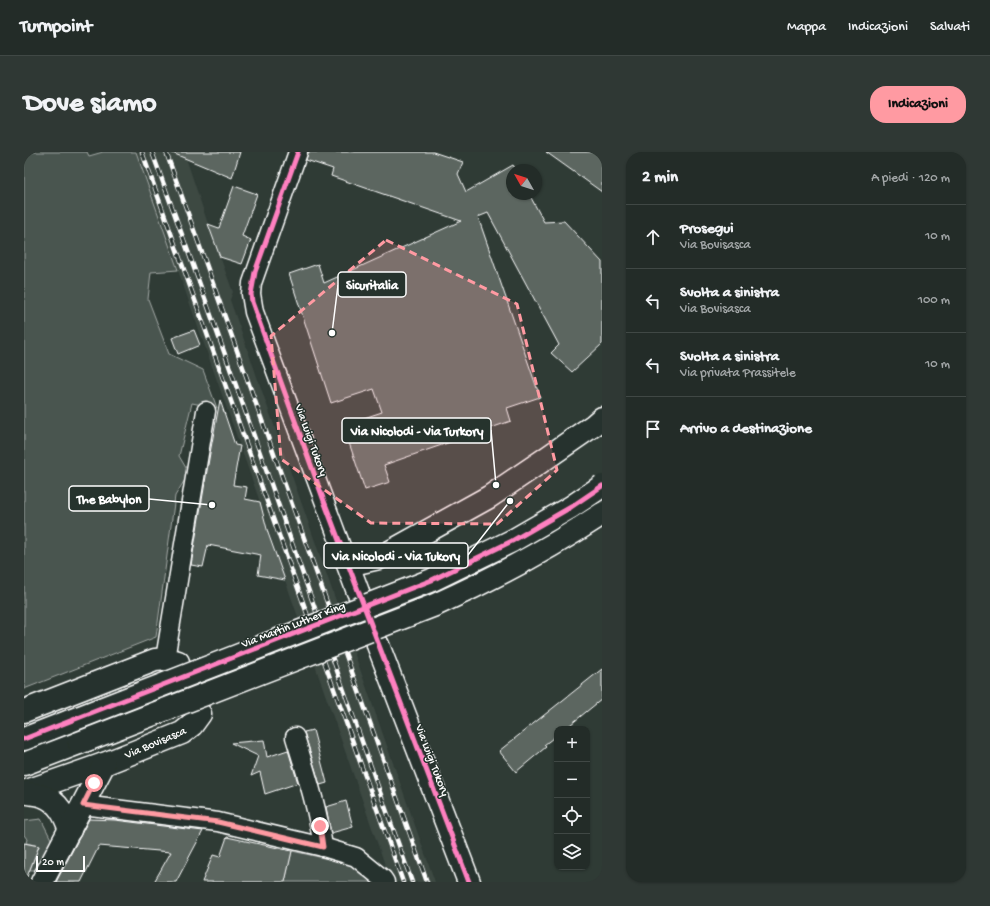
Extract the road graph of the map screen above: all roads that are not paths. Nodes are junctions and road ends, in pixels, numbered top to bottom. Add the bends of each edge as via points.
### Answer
1 (298, 152) edge
2 (206, 410) dead end
3 (602, 418) edge
4 (602, 486) edge
5 (602, 514) edge
6 (348, 565) junction
7 (358, 592) dead end
8 (378, 645) dead end
9 (172, 660) joint
10 (24, 711) edge
11 (200, 714) dead end
12 (295, 737) dead end
13 (24, 739) edge
14 (24, 764) edge
15 (104, 764) junction
16 (24, 792) edge
17 (83, 805) junction
18 (70, 830) junction
19 (323, 847) junction
20 (42, 882) edge
21 (385, 882) edge
22 (470, 882) edge

1 - 6 street, Via Luigi Tukory via 255,272 250,294 254,312
2 - 9 street
3 - 6 street via 488,497 379,558
4 - 13 street, Via Martin Luther King, bridge via 512,541 432,580
5 - 14 street, bridge via 511,568 435,605
6 - 7 street, Via Luigi Tukory
8 - 22 street, Via Luigi Tukory
9 - 10 street via 149,663
11 - 15 street, Via Bovisasca via 182,733
12 - 19 street via 313,798
15 - 16 street, Via Bovisasca
15 - 17 street
16 - 18 street, Via Bovisasca via 44,796 55,803 63,812
17 - 18 street
17 - 19 street via 218,822
18 - 20 street
19 - 21 street via 356,857

